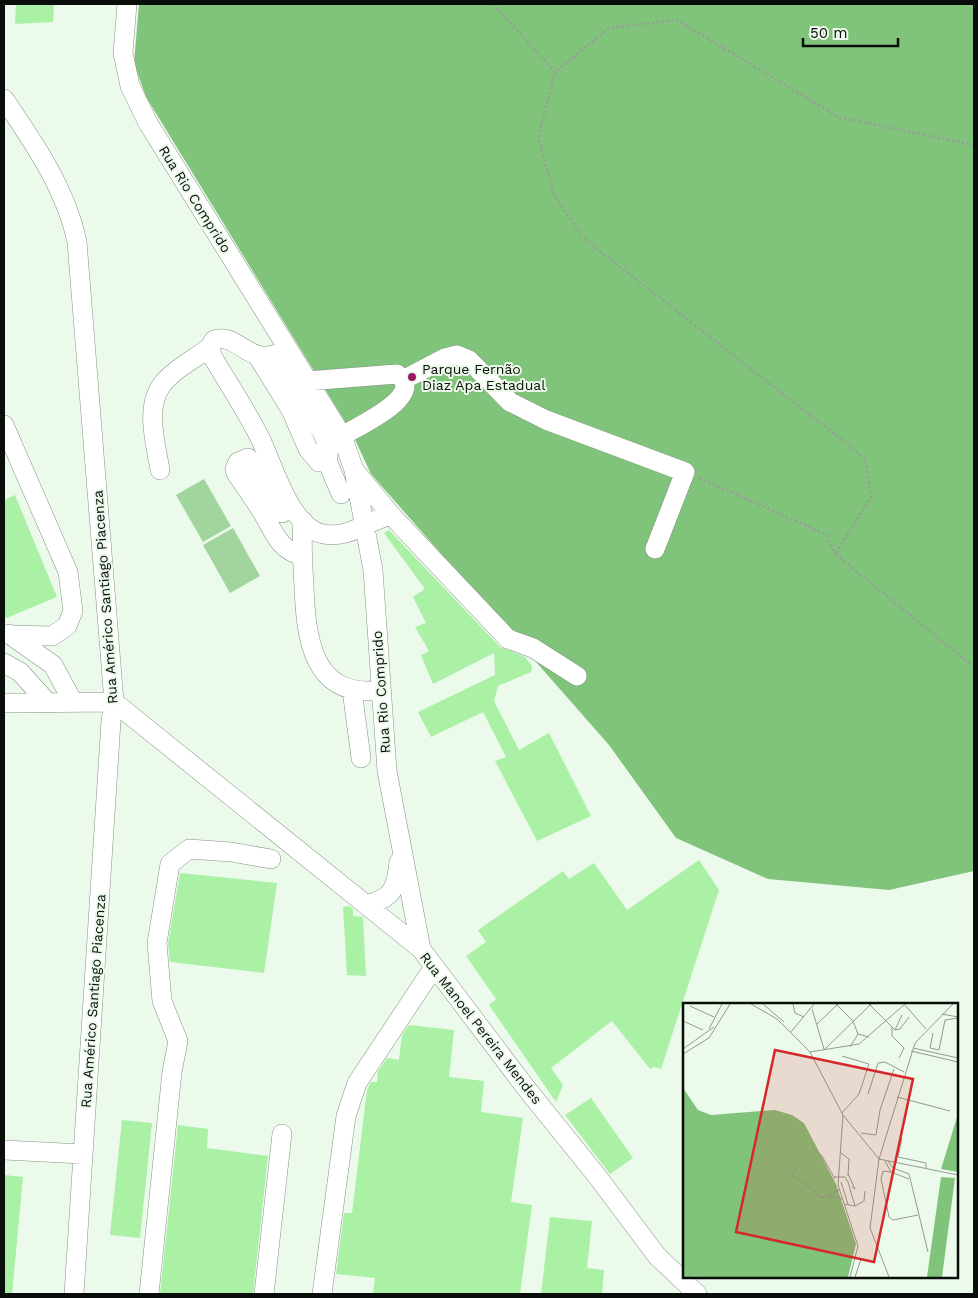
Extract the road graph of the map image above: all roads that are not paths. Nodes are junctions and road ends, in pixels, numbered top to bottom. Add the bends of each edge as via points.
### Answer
1 (127, 4) edge
2 (4, 99) edge
3 (210, 347) junction
4 (273, 353) junction
5 (405, 379) junction
6 (307, 381) junction
7 (4, 425) edge
8 (342, 436) junction
9 (160, 470) dead end
10 (354, 470) junction
11 (341, 494) dead end
12 (391, 515) junction
13 (302, 526) junction
14 (365, 527) junction
15 (655, 550) dead end
16 (302, 556) junction
17 (7, 633) edge
18 (4, 663) edge
19 (577, 676) dead end
20 (352, 690) junction
21 (380, 690) junction
22 (48, 702) junction
23 (73, 702) junction
24 (114, 702) junction
25 (4, 703) edge
26 (361, 758) dead end
27 (400, 848) junction
28 (271, 859) dead end
29 (366, 905) junction
30 (421, 949) junction
31 (434, 967) junction
32 (282, 1134) dead end
33 (4, 1150) edge
34 (83, 1154) junction
35 (74, 1294) edge
36 (149, 1294) edge
37 (264, 1294) edge
38 (322, 1294) edge
39 (697, 1294) edge

1 - 4 street, Rua Rio Comprido via 123,53 130,86
2 - 24 street, Rua Américo Santiago Piacenza via 45,162 73,222 77,242
3 - 4 street via 214,340 225,339
3 - 9 street via 167,380 157,394 153,405
3 - 13 street via 212,356 260,438
4 - 6 street, Rua Rio Comprido
4 - 11 street via 322,434 329,452 327,461
5 - 6 street via 397,374
5 - 8 street via 405,393 393,404
5 - 15 street via 457,355 469,360 510,402 546,420 685,472
6 - 8 street, Rua Rio Comprido
7 - 17 street via 68,572 73,611 67,626 52,636
8 - 10 street, Rua Rio Comprido
10 - 12 street
10 - 14 street, Rua Rio Comprido
12 - 14 street
12 - 19 street via 508,639 533,648
13 - 14 street via 322,534 339,535
13 - 16 street
13 - 16 street via 283,513 248,458 238,462 236,473 278,541 286,550
14 - 21 street, Rua Rio Comprido via 373,570
16 - 20 street via 306,627 312,651 331,678
17 - 23 street via 53,665
18 - 22 street via 20,672
20 - 21 street
20 - 26 street
21 - 27 street, Rua Rio Comprido via 387,771
22 - 23 street
22 - 25 street
23 - 24 street
24 - 29 street, Rua Manoel Pereira Mendes
24 - 34 street, Rua Américo Santiago Piacenza
27 - 29 street via 394,887 380,901
27 - 30 street, Rua Rio Comprido
28 - 36 street via 189,849 170,864 157,943 162,1001 178,1041
29 - 30 street, Rua Manoel Pereira Mendes
30 - 31 street, Rua Manoel Pereira Mendes
31 - 38 street via 357,1083 346,1116
31 - 39 street, Rua Manoel Pereira Mendes via 657,1256
32 - 37 street
33 - 34 street
34 - 35 street, Rua Américo Santiago Piacenza

